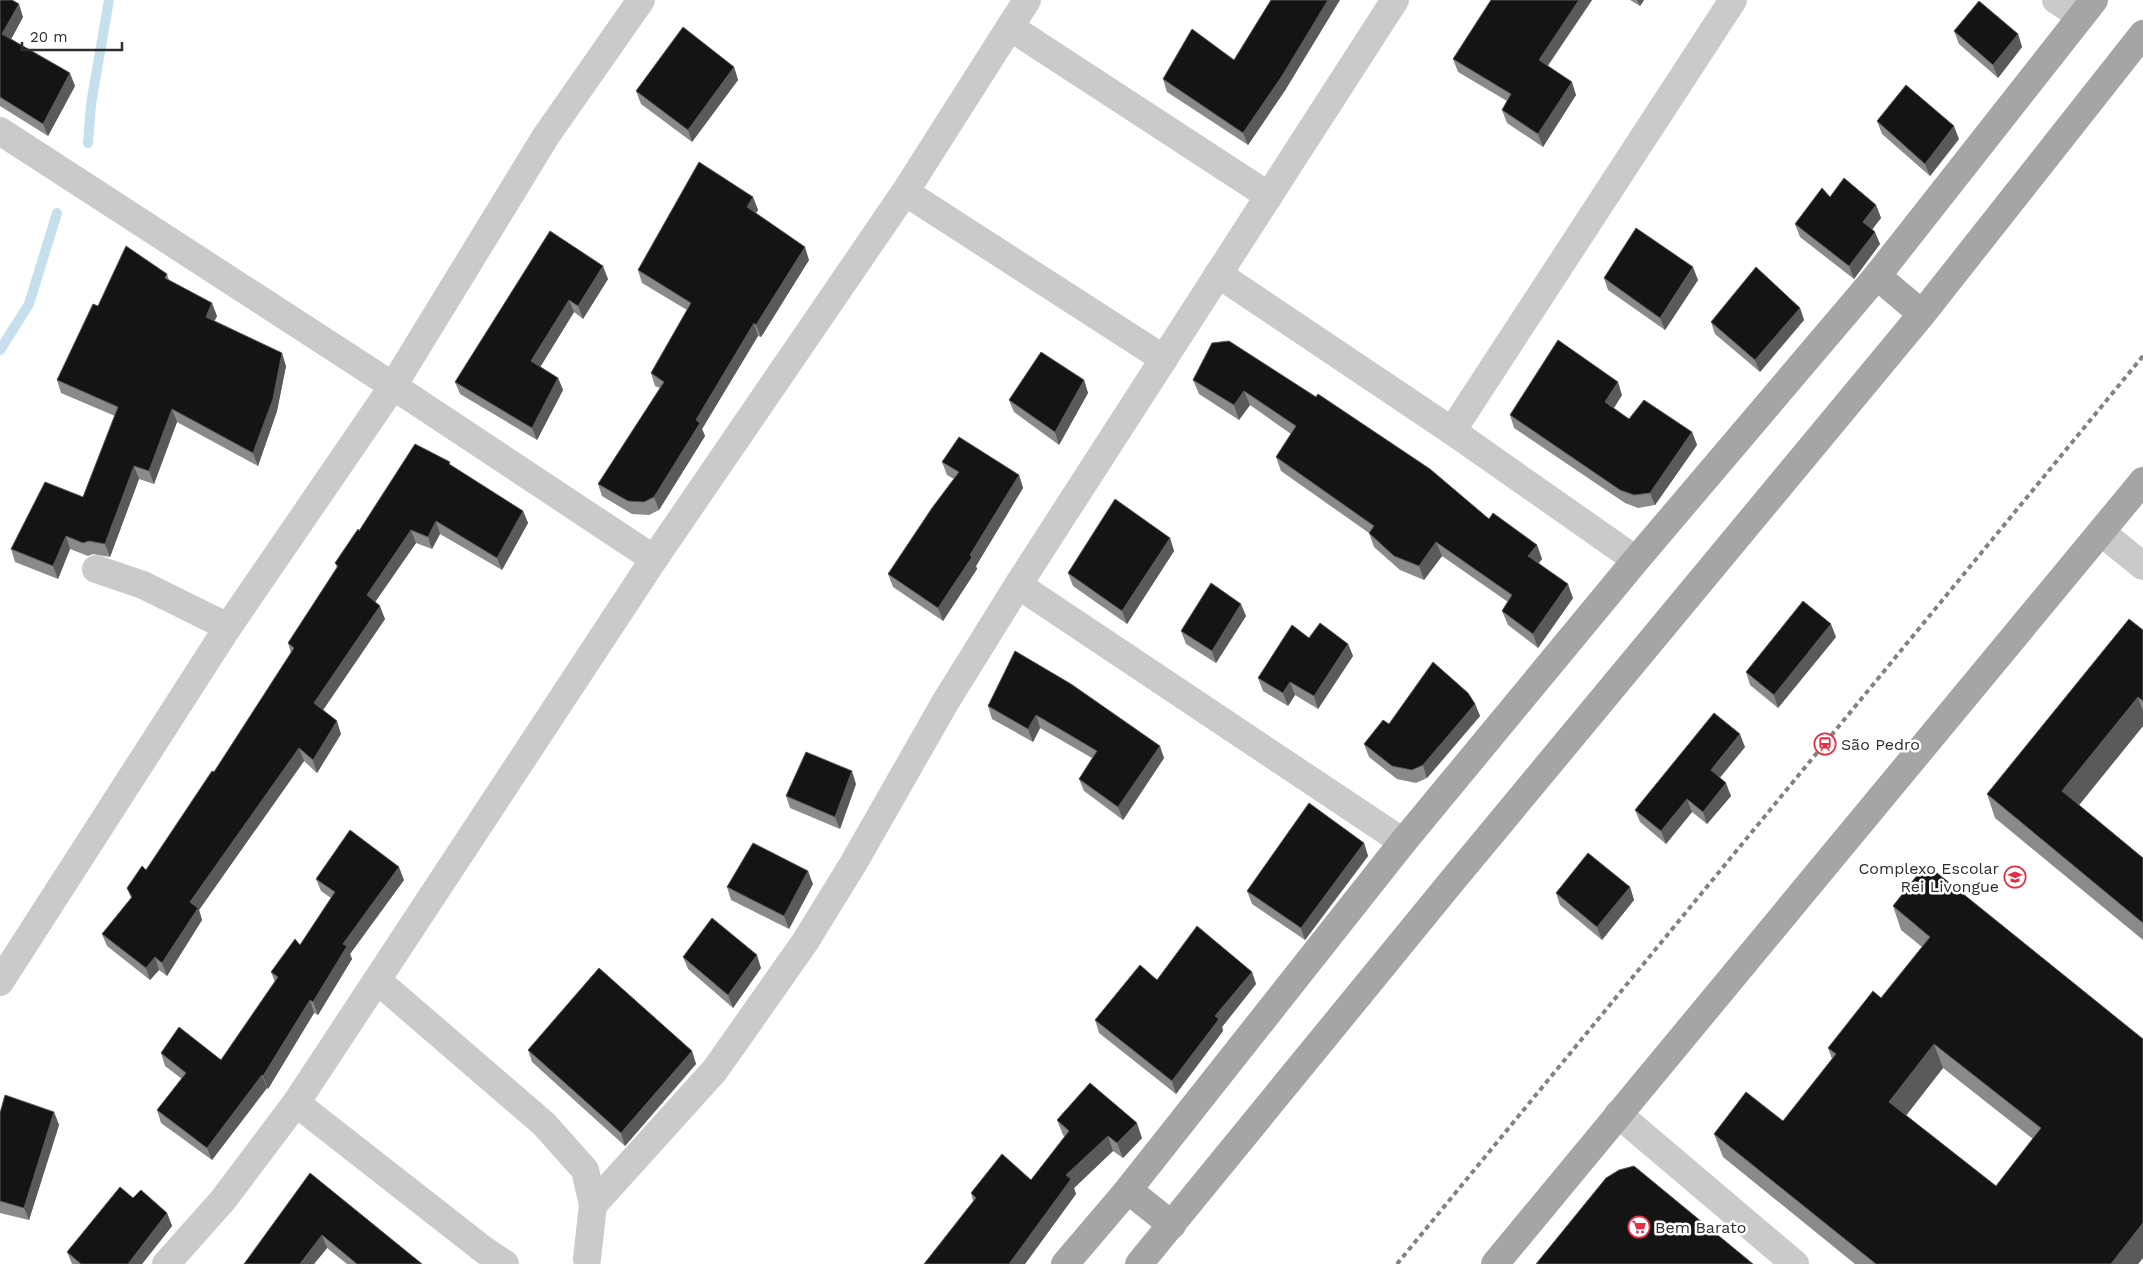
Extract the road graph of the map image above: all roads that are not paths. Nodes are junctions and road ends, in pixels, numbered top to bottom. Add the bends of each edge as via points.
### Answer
1 (641, 0) edge
2 (1027, 0) edge
3 (1395, 0) edge
4 (1733, 0) edge
5 (2056, 0) edge
6 (2087, 8) edge
7 (1010, 27) junction
8 (2143, 34) edge
9 (0, 131) edge
10 (905, 192) junction
11 (1269, 196) junction
12 (1218, 274) junction
13 (1877, 276) junction
14 (1922, 314) junction
15 (1164, 359) junction
16 (393, 386) junction
17 (1452, 431) junction
18 (2143, 481) edge
19 (2101, 532) junction
20 (654, 559) junction
21 (1636, 560) junction
22 (2143, 566) edge
23 (96, 569) dead end
24 (1018, 584) junction
25 (228, 627) junction
26 (1403, 842) junction
27 (378, 981) junction
28 (0, 982) edge
29 (296, 1103) junction
30 (1618, 1114) junction
31 (1128, 1190) junction
32 (593, 1205) junction
33 (1172, 1225) junction
34 (582, 1262) edge
35 (166, 1264) edge
36 (504, 1264) edge
37 (1065, 1264) edge
38 (1139, 1264) edge
39 (1495, 1264) edge
40 (1795, 1264) edge

1 - 16 street via 546,136
2 - 7 street
3 - 11 street
4 - 17 street
5 - 6 street
6 - 13 main road
7 - 10 street
7 - 11 street
8 - 14 main road
9 - 16 street
10 - 15 street
10 - 20 street
11 - 12 street
12 - 15 street
12 - 17 street
13 - 14 main road
13 - 21 main road
14 - 33 main road
15 - 24 street
16 - 20 street
16 - 25 street
17 - 21 street
18 - 19 main road
19 - 22 street
19 - 30 main road
20 - 27 street
21 - 26 main road
23 - 25 street via 143,585
24 - 26 street
24 - 32 street via 805,942 715,1070
25 - 28 street
26 - 31 main road
27 - 29 street
27 - 32 street via 544,1124 585,1170
29 - 35 street via 223,1200
29 - 36 street
30 - 39 main road
30 - 40 street
31 - 33 main road
31 - 37 main road
32 - 34 street
33 - 38 main road

